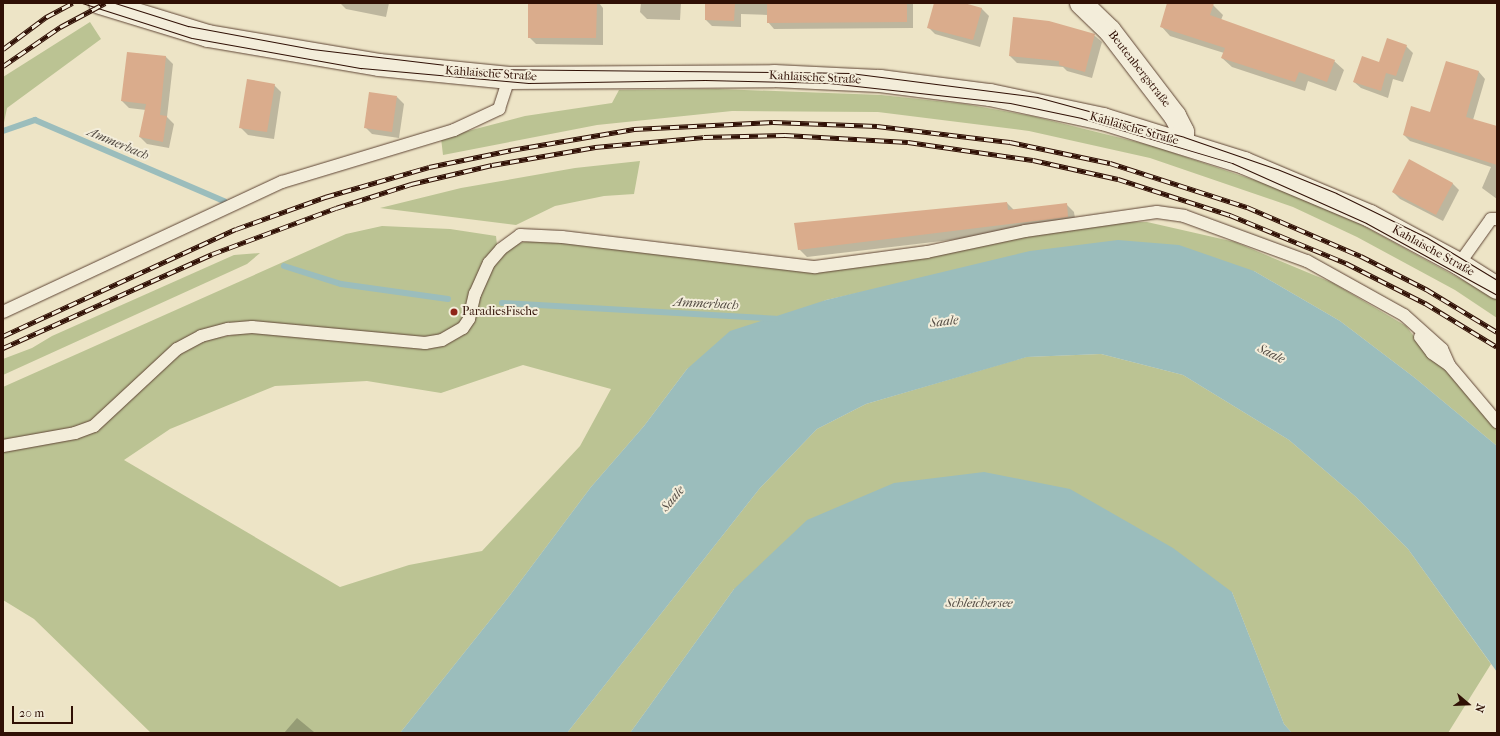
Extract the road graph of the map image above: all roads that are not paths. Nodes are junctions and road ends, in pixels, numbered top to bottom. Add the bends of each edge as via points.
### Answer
1 (100, 3) edge
2 (1082, 3) edge
3 (509, 78) junction
4 (1183, 143) junction
5 (1497, 219) edge
6 (1459, 264) junction
7 (1497, 288) edge
8 (3, 312) edge
9 (1497, 422) edge
10 (3, 446) edge

1 - 3 main road, Kahlaische Straße via 208,36 271,48 380,65
2 - 4 main road, Beutenbergstraße via 1110,31 1175,116 1183,132
3 - 4 main road, Kahlaische Straße via 774,76 880,81 990,95 1103,119
3 - 8 lane via 499,109 454,130 282,182
4 - 6 main road, Kahlaische Straße via 1244,163 1370,216
5 - 6 lane via 1491,219
6 - 7 main road, Kahlaische Straße
9 - 10 lane via 1449,365 1432,353 1404,315 1307,261 1184,216 1157,212 1025,231 927,252 816,267 562,237 520,235 501,249 490,262 475,294 469,319 463,328 442,340 425,343 252,327 228,329 201,336 177,349 94,426

